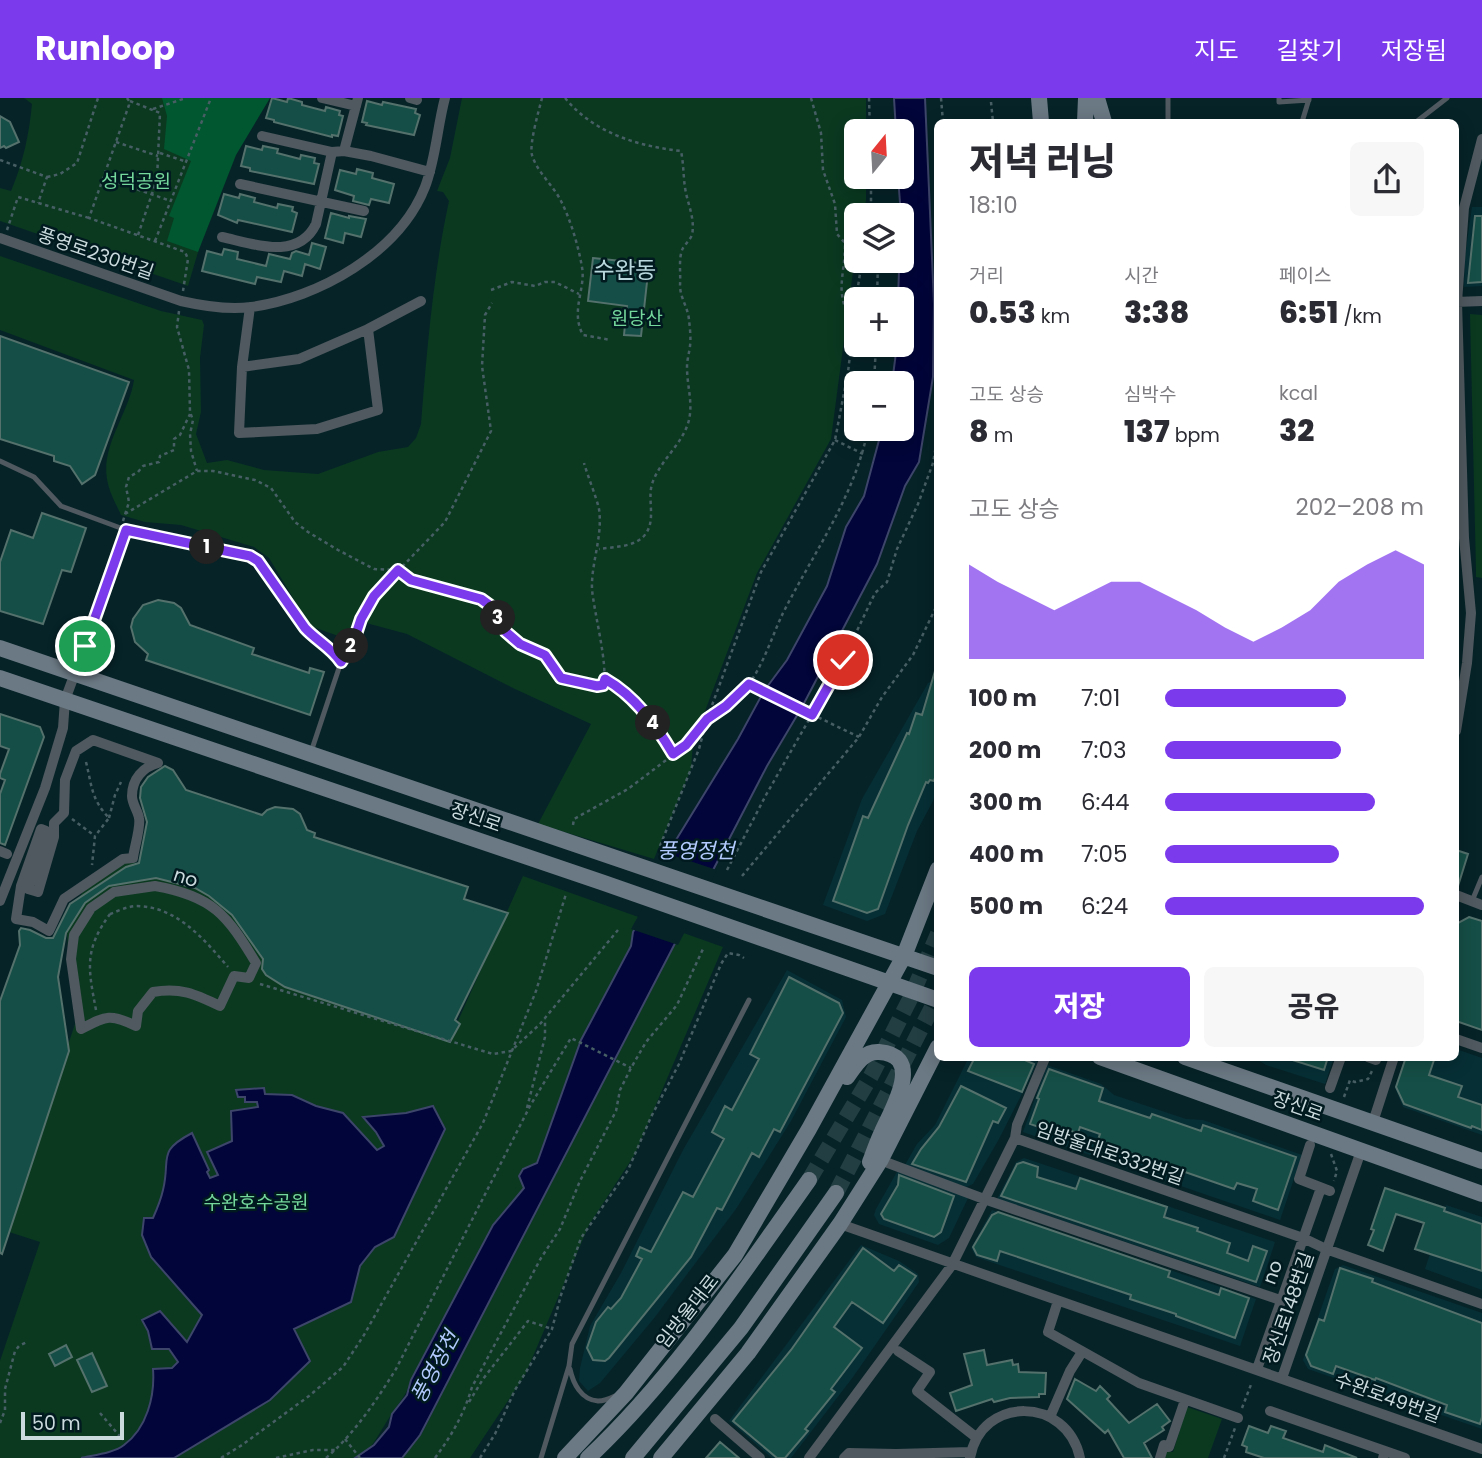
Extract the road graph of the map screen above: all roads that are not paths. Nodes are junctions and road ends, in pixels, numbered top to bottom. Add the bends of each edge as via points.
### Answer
1 (322, 98) edge
2 (445, 98) edge
3 (1086, 98) edge
4 (1097, 98) edge
5 (1168, 98) edge
6 (1279, 98) edge
7 (1447, 98) edge
8 (1309, 99) edge
9 (357, 102) edge
10 (1085, 119) edge
11 (1103, 119) edge
12 (1168, 119) edge
13 (1304, 119) edge
14 (1420, 119) edge
15 (262, 136) dead end
16 (1482, 139) edge
17 (344, 151) junction
18 (332, 152) junction
19 (430, 172) junction
20 (240, 184) dead end
21 (321, 201) junction
22 (364, 211) dead end
23 (222, 237) dead end
24 (1, 239) edge
25 (1459, 267) edge
26 (421, 301) dead end
27 (1482, 301) edge
28 (1459, 302) edge
29 (250, 307) junction
30 (369, 329) junction
31 (242, 367) junction
32 (1459, 390) edge
33 (0, 461) edge
34 (126, 530) junction
35 (0, 648) edge
36 (75, 673) junction
37 (0, 678) edge
38 (65, 700) junction
39 (1459, 713) edge
40 (310, 753) junction
41 (63, 815) joint
42 (1482, 877) edge
43 (934, 879) edge
44 (1459, 896) edge
45 (0, 901) edge
46 (1477, 903) edge
47 (904, 956) junction
48 (934, 967) edge
49 (236, 977) joint
50 (889, 983) junction
51 (934, 999) edge
52 (749, 1000) dead end
53 (1459, 1040) edge
54 (1482, 1048) edge
55 (934, 1055) edge
56 (1044, 1061) edge
57 (1111, 1061) edge
58 (1197, 1061) edge
59 (1340, 1061) edge
60 (1393, 1061) edge
61 (1330, 1088) dead end
62 (1373, 1122) junction
63 (809, 1129) junction
64 (1015, 1138) junction
65 (1312, 1147) dead end
66 (1361, 1151) junction
67 (1482, 1161) edge
68 (888, 1163) dead end
69 (809, 1180) tunnel mouth
70 (863, 1188) junction
71 (836, 1193) tunnel mouth
72 (1482, 1194) edge
73 (984, 1199) junction
74 (840, 1224) junction
75 (1303, 1238) junction
76 (1326, 1249) junction
77 (952, 1265) junction
78 (1280, 1300) junction
79 (1058, 1301) junction
80 (1482, 1304) edge
81 (898, 1351) dead end
82 (1082, 1352) junction
83 (569, 1366) junction
84 (1257, 1369) junction
85 (1282, 1378) junction
86 (626, 1393) junction
87 (1185, 1399) junction
88 (1270, 1411) dead end
89 (1050, 1417) junction
90 (1238, 1418) dead end
91 (716, 1419) dead end
92 (977, 1437) junction
93 (1482, 1449) edge
94 (847, 1455) edge
95 (970, 1455) edge
96 (1384, 1455) edge
97 (541, 1458) edge
98 (565, 1458) edge
99 (588, 1458) edge
100 (633, 1458) edge
101 (661, 1458) edge
102 (760, 1458) edge
103 (809, 1458) edge
104 (1080, 1458) edge
105 (1160, 1458) edge
106 (1405, 1458) edge

1 - 9 street
2 - 19 street, 풍영로230번길
3 - 10 main road
4 - 11 main road
5 - 12 lane
6 - 8 lane via 1279,102
7 - 14 lane
8 - 13 lane
9 - 17 street
15 - 18 street
16 - 25 street via 1464,208
17 - 18 street
17 - 19 street
18 - 21 street
19 - 29 street, 풍영로230번길 via 409,216 360,264 313,290
20 - 21 street
21 - 22 street
21 - 23 street via 311,233 288,246 271,248
24 - 29 street, 풍영로230번길 via 181,301 207,307
26 - 30 street
27 - 28 street
29 - 31 street
30 - 31 street via 299,359
30 - 31 street via 378,410 317,429 239,433
32 - 39 street via 1471,613
33 - 34 lane via 34,477 61,506
34 - 36 lane
34 - 40 lane via 250,556 305,628 332,649 341,662
35 - 36 main road, 장신로
36 - 38 street
36 - 40 main road, 장신로
37 - 38 main road, 장신로
38 - 45 street via 63,728 45,788
38 - 50 main road, 장신로
40 - 47 main road, 장신로
41 - 41 street via 65,780 76,751 93,740 158,763 148,765 134,788 132,797 139,817 133,858 123,859 64,899 49,931 16,919 21,886 41,829 47,835 28,889 38,892 54,823
42 - 46 lane
43 - 47 main road
44 - 46 street
47 - 48 main road, 장신로
47 - 50 main road
49 - 49 street, no via 220,1006 172,989 153,992 138,1011 136,1026 117,1017 104,1017 82,1029 71,959 74,935 92,908 114,892 155,886 184,891 214,907 235,929 256,963 249,978
50 - 51 main road, 장신로
50 - 63 main road
52 - 83 lane via 572,1344
53 - 54 street
55 - 70 main road
56 - 64 street
57 - 66 main road, 장신로
58 - 62 main road, 장신로
59 - 61 street
60 - 62 street
62 - 67 main road, 장신로
63 - 70 main road via 864,1056 881,1052 896,1059 903,1083
63 - 86 main road via 735,1255
64 - 73 street, 임방울대로332번길
64 - 75 street, 임방울대로332번길
65 - 75 street, no via 1298,1179 1326,1189
66 - 72 main road, 장신로
66 - 76 street, 장신로148번길
68 - 73 street
69 - 99 main road, 임방울대로 via 710,1319
70 - 74 main road
71 - 100 main road via 741,1328
73 - 77 street, 임방울대로332번길
73 - 78 street
74 - 77 street
74 - 101 main road via 748,1353
75 - 76 street, 임방울대로332번길
75 - 78 street, no
76 - 80 street, 장신로148번길
76 - 85 street, 장신로148번길
77 - 79 street
77 - 103 street, 임방울대로332번길
78 - 84 street, no
79 - 82 street via 1048,1332
79 - 84 street
81 - 92 street via 930,1372 917,1391
82 - 87 street via 1139,1383
82 - 89 street
83 - 86 lane via 573,1385 585,1395 598,1401
83 - 97 lane
84 - 85 street
85 - 93 street, 수완로49번길
86 - 98 main road
87 - 90 street
87 - 105 street via 1169,1447 1164,1445
88 - 96 street
89 - 92 street via 1029,1411 1007,1413
89 - 104 street via 1068,1430
91 - 102 street
92 - 95 street
94 - 95 street
96 - 106 street

